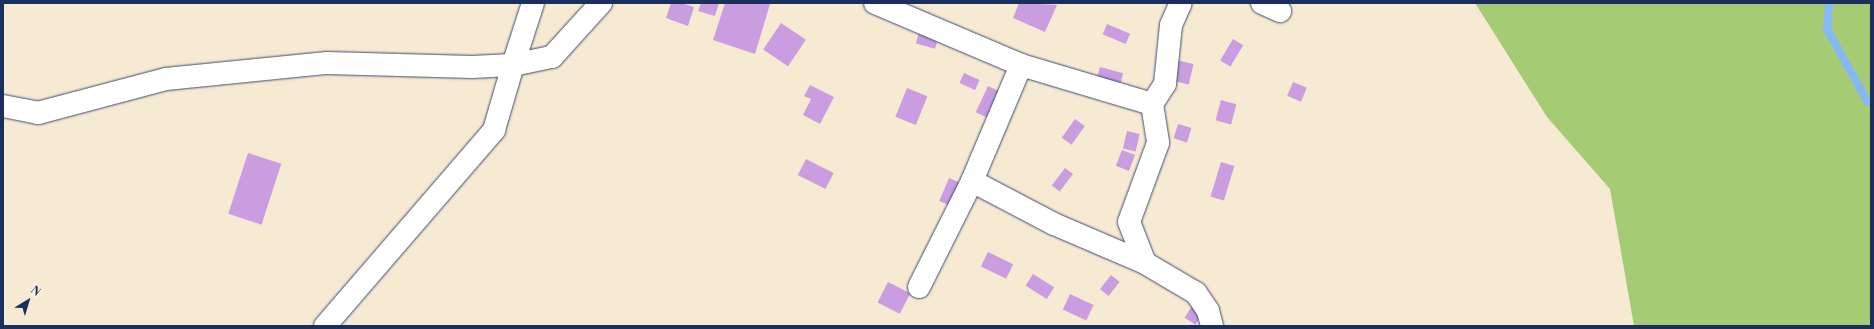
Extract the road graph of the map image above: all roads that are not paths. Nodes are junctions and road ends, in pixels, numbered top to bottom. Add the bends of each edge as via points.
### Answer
1 (533, 3) edge
2 (601, 3) edge
3 (875, 3) edge
4 (1181, 3) edge
5 (513, 65) junction
6 (1021, 65) junction
7 (1152, 104) junction
8 (3, 106) edge
9 (972, 181) junction
10 (1146, 263) junction
11 (919, 287) dead end
12 (325, 326) edge
13 (1212, 326) edge

1 - 5 street
2 - 5 street via 552,57
3 - 6 street
4 - 7 street via 1171,26 1165,84
5 - 8 street via 327,63 166,79 38,113
5 - 12 street via 494,130
6 - 7 street
6 - 9 street
7 - 10 street via 1158,143 1129,222
9 - 10 street via 1054,224
9 - 11 street
10 - 13 street via 1196,293 1208,311

